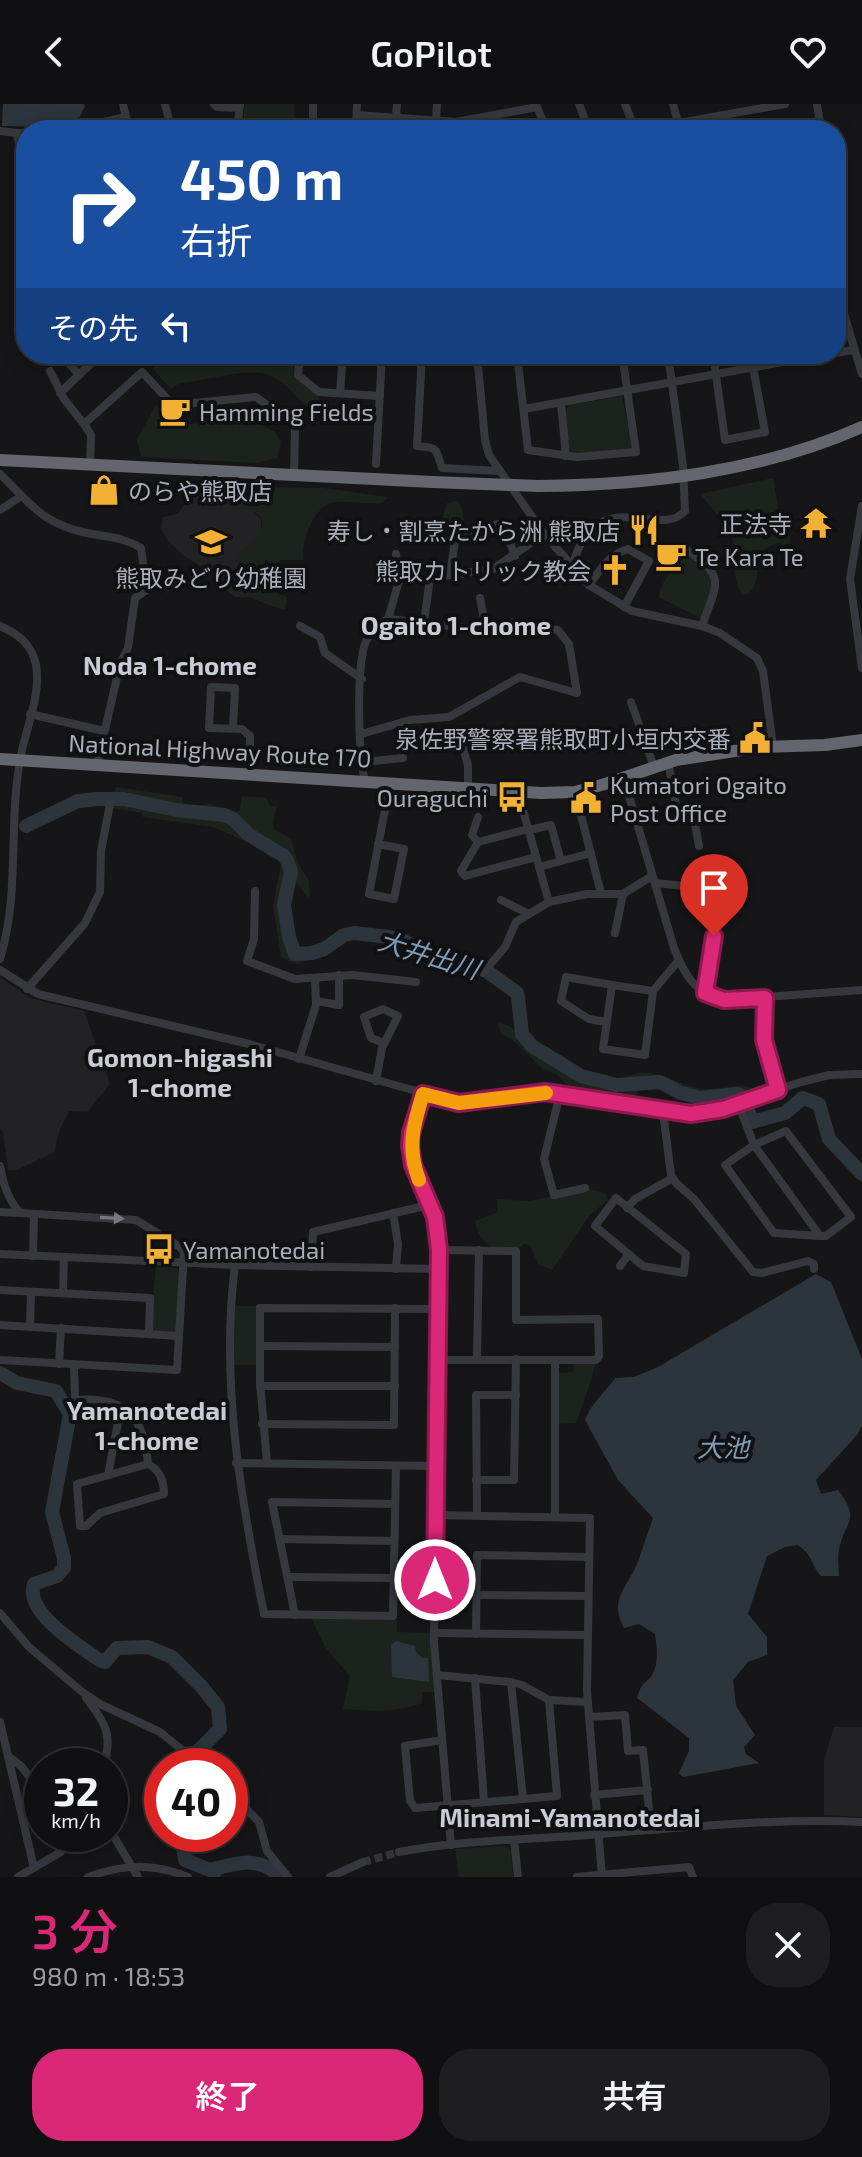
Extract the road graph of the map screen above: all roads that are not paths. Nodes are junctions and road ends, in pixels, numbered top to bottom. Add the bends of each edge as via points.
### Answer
1 (123, 104) edge
2 (214, 104) edge
3 (357, 104) edge
4 (397, 104) edge
5 (437, 104) edge
6 (493, 104) edge
7 (785, 104) edge
8 (240, 106) edge
9 (537, 106) edge
10 (357, 115) junction
11 (497, 115) junction
12 (126, 117) junction
13 (396, 118) junction
14 (115, 120) edge
15 (127, 120) edge
16 (357, 120) edge
17 (436, 120) joint
18 (478, 120) edge
19 (709, 120) edge
20 (846, 324) edge
21 (853, 350) junction
22 (846, 351) edge
23 (70, 364) edge
24 (91, 364) edge
25 (299, 364) edge
26 (342, 364) edge
27 (382, 364) edge
28 (422, 364) edge
29 (478, 364) edge
30 (519, 364) edge
31 (624, 364) edge
32 (669, 364) edge
33 (714, 364) edge
34 (770, 364) edge
35 (753, 367) junction
36 (50, 371) dead end
37 (862, 374) edge
38 (79, 375) junction
39 (716, 376) junction
40 (672, 383) junction
41 (628, 391) junction
42 (60, 393) junction
43 (340, 393) junction
44 (380, 396) junction
45 (561, 403) junction
46 (524, 409) junction
47 (84, 424) junction
48 (860, 428) edge
49 (566, 456) junction
50 (0, 460) edge
51 (376, 464) dead end
52 (90, 465) junction
53 (170, 470) junction
54 (0, 471) edge
55 (500, 471) junction
56 (294, 476) junction
57 (683, 476) junction
58 (20, 497) junction
59 (862, 506) edge
60 (0, 510) edge
61 (544, 534) junction
62 (687, 550) dead end
63 (396, 554) dead end
64 (515, 556) junction
65 (572, 567) junction
66 (450, 575) junction
67 (589, 585) junction
68 (480, 598) dead end
69 (624, 607) junction
70 (388, 619) junction
71 (424, 622) junction
72 (485, 625) junction
73 (0, 626) edge
74 (300, 626) dead end
75 (702, 626) junction
76 (862, 668) edge
77 (362, 679) junction
78 (631, 702) dead end
79 (30, 714) junction
80 (233, 728) junction
81 (104, 731) junction
82 (361, 734) junction
83 (460, 736) dead end
84 (862, 740) edge
85 (773, 746) junction
86 (403, 758) dead end
87 (0, 759) edge
88 (20, 760) junction
89 (362, 762) junction
90 (668, 762) junction
91 (97, 765) junction
92 (654, 767) junction
93 (250, 775) junction
94 (624, 779) junction
95 (365, 781) junction
96 (390, 783) junction
97 (468, 787) junction
98 (575, 792) junction
99 (518, 793) junction
100 (110, 804) dead end
101 (478, 817) dead end
102 (529, 829) junction
103 (478, 842) junction
104 (378, 844) junction
105 (699, 846) dead end
106 (591, 853) junction
107 (561, 861) junction
108 (538, 862) junction
109 (654, 880) junction
110 (255, 891) dead end
111 (601, 893) junction
112 (623, 894) junction
113 (501, 900) dead end
114 (549, 902) junction
115 (529, 914) junction
116 (615, 933) dead end
117 (0, 959) edge
118 (678, 961) junction
119 (473, 968) dead end
120 (0, 970) edge
121 (339, 975) junction
122 (315, 978) junction
123 (416, 982) dead end
124 (612, 985) junction
125 (27, 989) junction
126 (862, 990) edge
127 (653, 991) junction
128 (705, 993) junction
129 (765, 998) junction
130 (316, 1001) junction
131 (606, 1022) junction
132 (384, 1043) junction
133 (299, 1059) junction
134 (862, 1074) edge
135 (376, 1081) junction
136 (778, 1090) junction
137 (423, 1094) junction
138 (560, 1094) junction
139 (738, 1103) junction
140 (663, 1112) junction
141 (754, 1145) junction
142 (0, 1166) edge
143 (1, 1177) edge
144 (673, 1178) junction
145 (585, 1188) dead end
146 (429, 1205) junction
147 (627, 1208) junction
148 (0, 1212) edge
149 (20, 1213) junction
150 (393, 1213) junction
151 (34, 1214) junction
152 (820, 1236) junction
153 (439, 1250) junction
154 (479, 1250) junction
155 (0, 1254) edge
156 (629, 1254) junction
157 (33, 1256) junction
158 (64, 1257) junction
159 (182, 1263) junction
160 (235, 1265) junction
161 (620, 1266) dead end
162 (311, 1267) junction
163 (396, 1269) junction
164 (438, 1269) junction
165 (814, 1269) dead end
166 (0, 1290) edge
167 (31, 1292) junction
168 (63, 1293) junction
169 (395, 1308) junction
170 (437, 1309) junction
171 (0, 1325) edge
172 (30, 1327) junction
173 (61, 1328) junction
174 (149, 1333) junction
175 (179, 1336) junction
176 (260, 1346) junction
177 (395, 1347) junction
178 (477, 1359) junction
179 (516, 1359) junction
180 (0, 1360) edge
181 (436, 1360) junction
182 (555, 1360) junction
183 (59, 1364) junction
184 (74, 1365) junction
185 (260, 1386) junction
186 (395, 1386) junction
187 (516, 1395) junction
188 (121, 1407) junction
189 (262, 1424) junction
190 (236, 1463) junction
191 (267, 1463) junction
192 (148, 1464) junction
193 (396, 1466) junction
194 (436, 1466) junction
195 (108, 1475) junction
196 (476, 1480) junction
197 (395, 1504) junction
198 (435, 1515) junction
199 (477, 1515) junction
200 (555, 1517) junction
201 (280, 1539) junction
202 (394, 1541) junction
203 (589, 1557) junction
204 (288, 1577) junction
205 (394, 1578) junction
206 (477, 1595) junction
207 (587, 1596) junction
208 (0, 1613) edge
209 (295, 1615) junction
210 (435, 1633) junction
211 (476, 1634) junction
212 (587, 1635) junction
213 (437, 1675) junction
214 (475, 1678) junction
215 (511, 1682) junction
216 (81, 1691) junction
217 (549, 1700) junction
218 (587, 1702) junction
219 (589, 1717) junction
220 (0, 1722) edge
221 (442, 1740) junction
222 (109, 1748) edge
223 (180, 1748) edge
224 (8, 1755) junction
225 (24, 1770) edge
226 (648, 1790) junction
227 (594, 1795) junction
228 (523, 1799) junction
229 (484, 1802) junction
230 (448, 1805) junction
231 (248, 1811) edge
232 (862, 1822) edge
233 (651, 1830) junction
234 (598, 1834) junction
235 (514, 1840) junction
236 (451, 1845) junction
237 (61, 1852) edge
238 (123, 1852) edge
239 (399, 1852) tunnel mouth
240 (363, 1862) tunnel mouth
241 (131, 1865) junction
242 (34, 1868) junction
243 (602, 1876) edge
244 (18, 1877) edge
245 (88, 1877) edge
246 (138, 1877) edge
247 (188, 1877) edge
248 (288, 1877) edge
249 (330, 1877) edge
250 (518, 1877) edge
251 (577, 1877) edge
252 (693, 1877) edge

1 - 12 street
2 - 8 street
3 - 10 street
4 - 13 street
5 - 17 street
6 - 11 street
7 - 19 street
9 - 11 street
10 - 13 street
10 - 16 street
11 - 18 street
12 - 14 street
12 - 15 street
13 - 17 street
20 - 21 street
21 - 22 street
21 - 37 street
23 - 38 street
24 - 38 street
25 - 43 street via 298,375 319,392
26 - 43 street
27 - 44 street
28 - 55 street via 417,446 438,451 442,468
29 - 55 street via 485,440
30 - 46 street
31 - 41 street
32 - 40 street
33 - 39 street
34 - 35 street
35 - 39 street
35 - 39 street via 765,432 725,440
36 - 42 street
38 - 42 street
39 - 40 street
40 - 41 street
40 - 57 street
41 - 45 street
41 - 49 street via 636,452
42 - 47 street
43 - 44 street
44 - 51 street
45 - 46 street
45 - 49 street
46 - 49 street via 528,450
47 - 52 street via 91,435
47 - 56 street via 142,372 173,405 256,397 295,425
48 - 57 highway via 767,459
50 - 52 highway
52 - 53 highway
53 - 54 highway
53 - 56 highway
54 - 58 street
55 - 61 street
56 - 57 highway, bridge via 538,486
57 - 65 street via 685,511 680,517 626,517 596,525 583,538
58 - 60 street
58 - 81 street via 67,527 110,535 141,548 151,587 135,598 128,648
59 - 76 street via 850,579
61 - 64 street
61 - 65 street
62 - 75 street via 715,577
63 - 70 street via 399,581
64 - 66 street via 493,569
64 - 66 street via 503,523 456,534
65 - 67 street
66 - 71 street via 430,578
67 - 69 street
67 - 69 street via 618,552 628,549 649,561
68 - 72 street
69 - 75 street
70 - 71 street
70 - 77 street via 365,643
71 - 72 street
72 - 82 street via 513,622 558,630 569,644 577,693 520,677 449,717 410,720
73 - 79 street via 21,637 35,662
74 - 77 street via 320,637 325,653
75 - 85 street via 749,650 761,664
77 - 82 street
78 - 92 street
79 - 81 street
79 - 88 street
80 - 80 street via 209,728 211,687 235,688
80 - 93 street via 250,736
81 - 91 street
82 - 89 street
83 - 97 street
84 - 85 highway, National Highway Route 170
85 - 90 highway, National Highway Route 170
86 - 89 street
87 - 88 highway, National Highway Route 170
88 - 91 highway, National Highway Route 170
88 - 117 street via 9,922
89 - 95 street
90 - 92 highway, National Highway Route 170
90 - 105 street via 678,815 693,813
91 - 93 highway, National Highway Route 170
92 - 94 highway, National Highway Route 170
93 - 95 highway, National Highway Route 170
94 - 98 highway, National Highway Route 170
94 - 109 street
95 - 96 highway, National Highway Route 170
96 - 97 highway, National Highway Route 170
96 - 104 street
97 - 99 highway, National Highway Route 170
98 - 99 highway, National Highway Route 170
98 - 106 street
99 - 102 street
100 - 125 street via 100,892 85,923
101 - 103 street via 472,835
102 - 103 street
102 - 107 street via 551,825
102 - 108 street
103 - 108 street via 461,871 465,876
104 - 104 street via 369,894 394,899 404,849
106 - 107 street
106 - 111 street
107 - 108 street
108 - 114 street
109 - 112 street
109 - 118 street
109 - 128 street via 709,888 714,936
110 - 122 street via 254,939 247,961 295,979
111 - 112 street
111 - 114 street
112 - 116 street
113 - 115 street
114 - 115 street
115 - 119 street via 516,922 505,947 485,970
118 - 127 street
118 - 128 street
120 - 125 street
121 - 122 street
121 - 123 street
121 - 130 street via 339,1005
122 - 130 street
124 - 127 street
124 - 131 street
124 - 131 street via 566,977 561,1001 589,1019
125 - 133 street
126 - 129 street
127 - 131 street via 645,1055 603,1049
128 - 129 street via 724,1000
129 - 136 street via 764,1040
130 - 133 street
132 - 132 street via 398,1016 383,1009 364,1017 371,1038
132 - 135 street
133 - 135 street
134 - 136 street via 829,1075
135 - 137 street
136 - 139 street
137 - 138 street via 459,1103
137 - 146 street via 410,1146
138 - 140 street
138 - 145 street via 544,1159 554,1195
139 - 140 street via 706,1113
139 - 141 street
140 - 144 street
141 - 152 street
141 - 152 street via 725,1165 774,1233
141 - 152 street via 786,1131 851,1217
142 - 143 street
143 - 149 street
144 - 147 street
144 - 165 street via 753,1272 808,1261
146 - 150 street
146 - 153 street
147 - 156 street via 616,1198 595,1226
147 - 156 street via 686,1254 684,1273 650,1269
148 - 149 street
149 - 151 street
150 - 162 street via 313,1232
150 - 163 street
151 - 157 street
151 -> 159 street via 136,1220 180,1247
153 - 154 street
153 - 164 street
154 - 178 street
154 - 182 street via 516,1251 516,1320 598,1319 596,1360
155 - 157 street
156 - 161 street
157 - 158 street
158 - 159 street
158 - 168 street
159 - 160 street
159 - 175 street
160 - 162 street
160 - 190 street via 230,1365
162 - 163 street
163 - 164 street
164 - 170 street
166 - 167 street
167 - 168 street
167 - 172 street
168 - 174 street via 150,1298
169 - 170 street
169 - 176 street via 260,1308
169 - 177 street
170 - 181 street
171 - 172 street
172 - 173 street
173 - 174 street
173 - 183 street
174 - 175 street
175 - 184 street via 177,1370
176 - 177 street
176 - 185 street
177 - 186 street
178 - 179 street
178 - 181 street
179 - 182 street
179 - 187 street
180 - 183 street
181 - 194 street
182 - 200 street
183 - 184 street
184 - 188 street via 75,1400
185 - 186 street
185 - 189 street
186 - 189 street via 394,1425
187 - 196 street via 514,1480
187 - 196 street via 476,1395
188 - 192 street via 143,1432
188 - 195 street
189 - 191 street
190 - 191 street
190 - 209 street via 264,1614
191 - 193 street
192 - 195 street
192 - 195 street via 164,1481 164,1494 100,1513 80,1526 77,1484
193 - 194 street
193 - 197 street
194 - 198 street
196 - 199 street
197 - 201 street via 272,1502
197 - 202 street
198 - 199 street
198 - 210 street
199 - 200 street
200 - 203 street via 590,1518
201 - 202 street
201 - 204 street
202 - 205 street
203 - 206 street via 477,1555
203 - 207 street
204 - 205 street
204 - 209 street
205 - 209 street via 393,1616
206 - 207 street
206 - 211 street
207 - 212 street
208 - 216 street via 29,1647
210 - 211 street
210 - 213 street
211 - 212 street
212 - 218 street
213 - 214 street
213 - 221 street
214 - 215 street
214 - 229 street
215 - 217 street
215 - 228 street
216 - 222 street via 104,1723
216 - 223 street
217 - 218 street
217 - 228 street via 557,1796
218 - 219 street
219 - 226 street via 625,1715 628,1751 643,1750
219 - 227 street
220 - 224 street
221 - 230 street
221 - 230 street via 405,1746 406,1769 415,1808
224 - 225 street
224 - 242 street
226 - 227 street
226 - 233 street
227 - 234 street
228 - 229 street
229 - 230 street
230 - 236 street
231 - 248 street via 259,1822 267,1851
232 - 233 street via 797,1820
233 - 234 street
234 - 235 street
234 - 243 street
235 - 236 street
235 - 250 street
236 - 239 street
237 - 242 street
238 - 241 street
240 - 249 street
241 - 245 street
241 - 246 street
241 - 247 street
242 - 244 street
243 - 251 street
243 - 252 street via 689,1867

